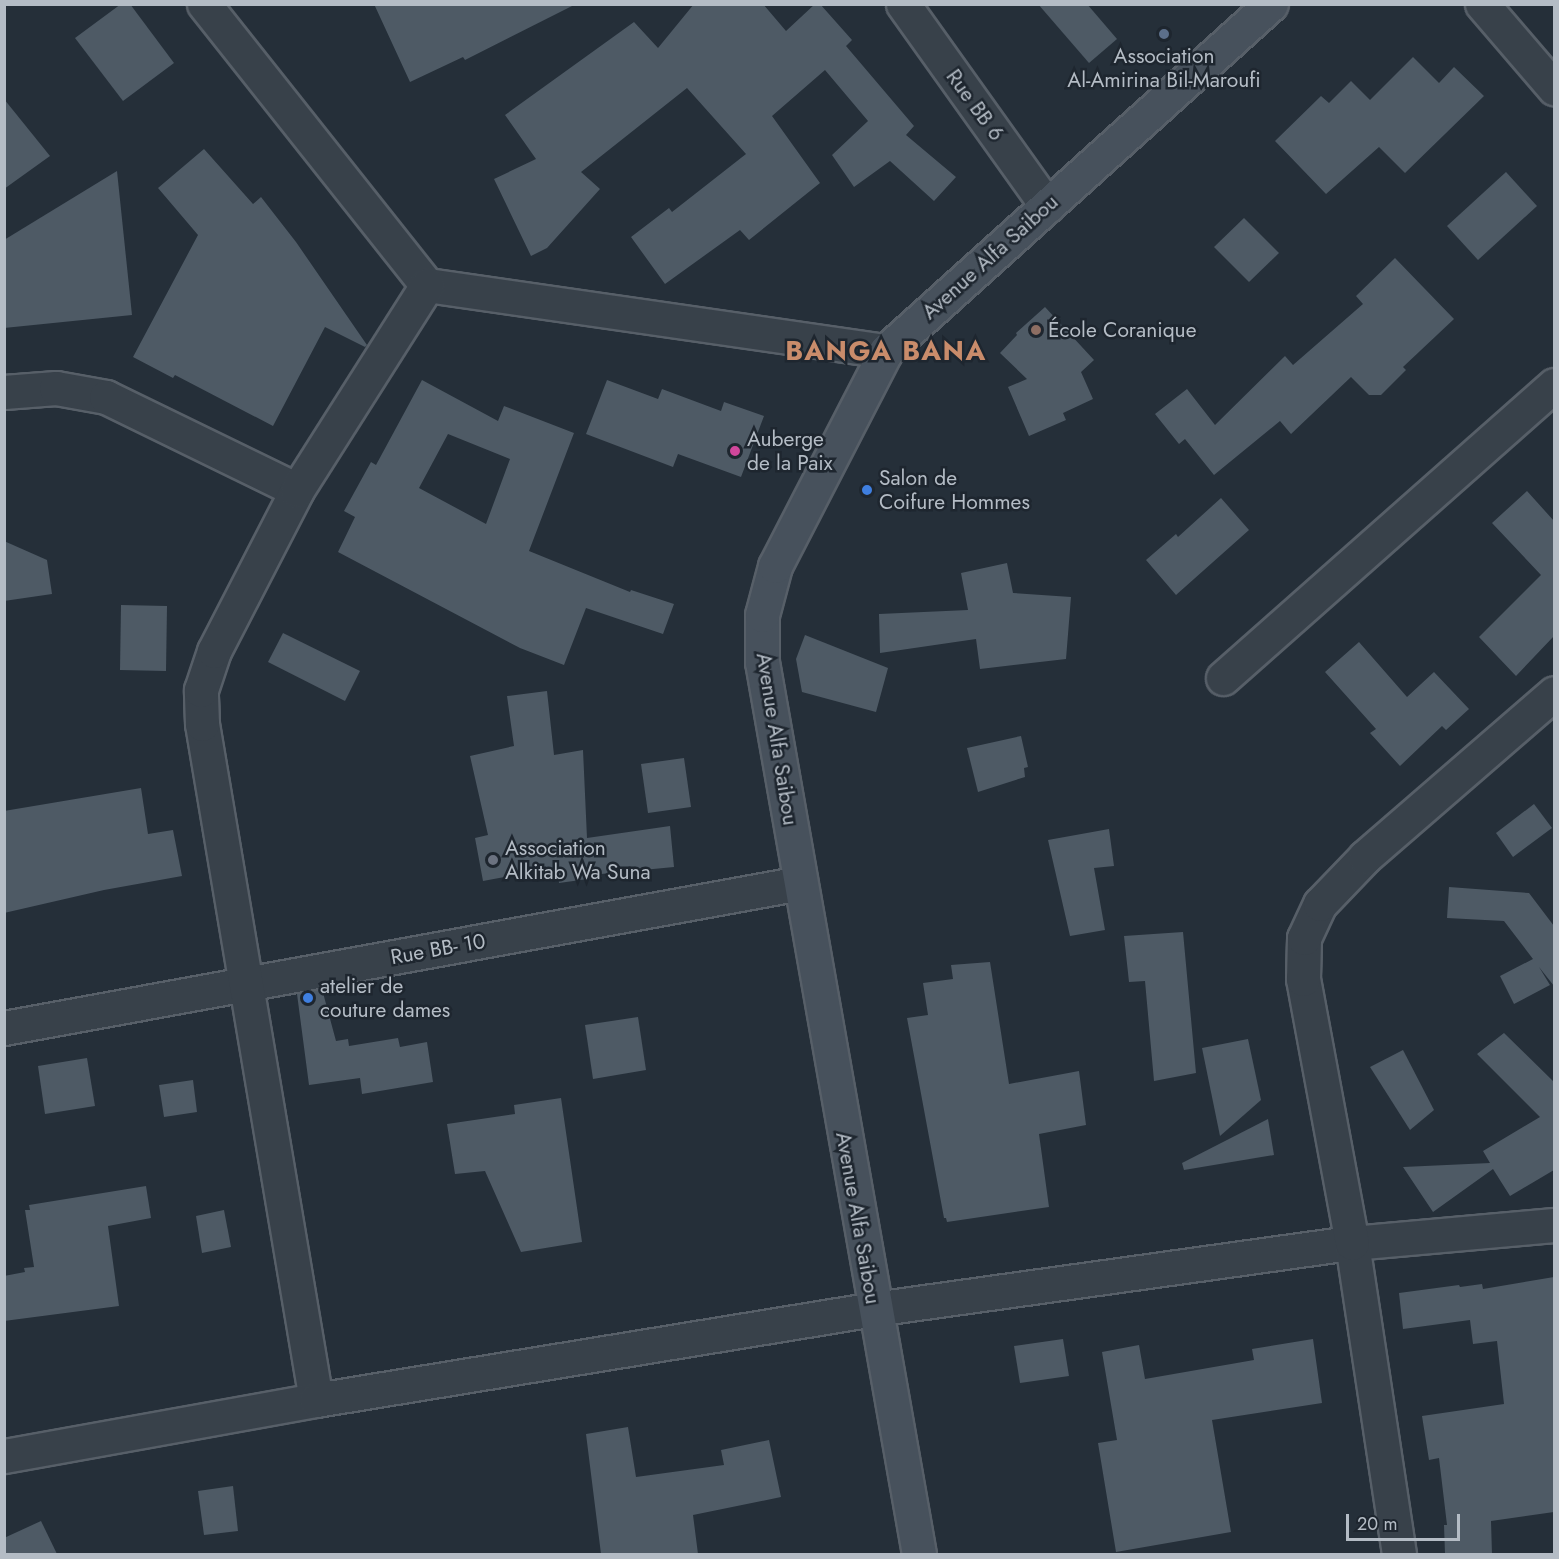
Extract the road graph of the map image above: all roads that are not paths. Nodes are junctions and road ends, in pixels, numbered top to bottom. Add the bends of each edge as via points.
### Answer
1 (204, 4) edge
2 (903, 4) edge
3 (1271, 4) edge
4 (1482, 4) edge
5 (1554, 88) edge
6 (1047, 206) junction
7 (427, 285) junction
8 (886, 351) junction
9 (1554, 385) edge
10 (4, 392) edge
11 (297, 490) junction
12 (1223, 678) dead end
13 (1549, 710) edge
14 (800, 883) junction
15 (246, 984) junction
16 (4, 1028) edge
17 (1554, 1225) edge
18 (1352, 1243) junction
19 (874, 1309) junction
20 (316, 1400) junction
21 (4, 1456) edge
22 (919, 1554) edge
23 (1400, 1554) edge

1 - 7 street
2 - 6 street, Rue BB 6
3 - 6 street, Avenue Alfa Saibou
4 - 5 street
6 - 8 street, Avenue Alfa Saibou
7 - 8 street
7 - 11 street
8 - 14 street, Avenue Alfa Saibou via 775,566 762,615 762,662
9 - 12 street
10 - 11 street via 56,388 106,397
11 - 15 street via 214,651 201,690 202,724
13 - 18 street via 1365,857 1320,904 1304,938 1303,979
14 - 15 street, Rue BB- 10
14 - 19 street, Avenue Alfa Saibou
15 - 16 street, Rue BB- 10
15 - 20 street
17 - 18 street
18 - 19 street
18 - 23 street
19 - 20 street
19 - 22 street, Avenue Alfa Saibou
20 - 21 street

